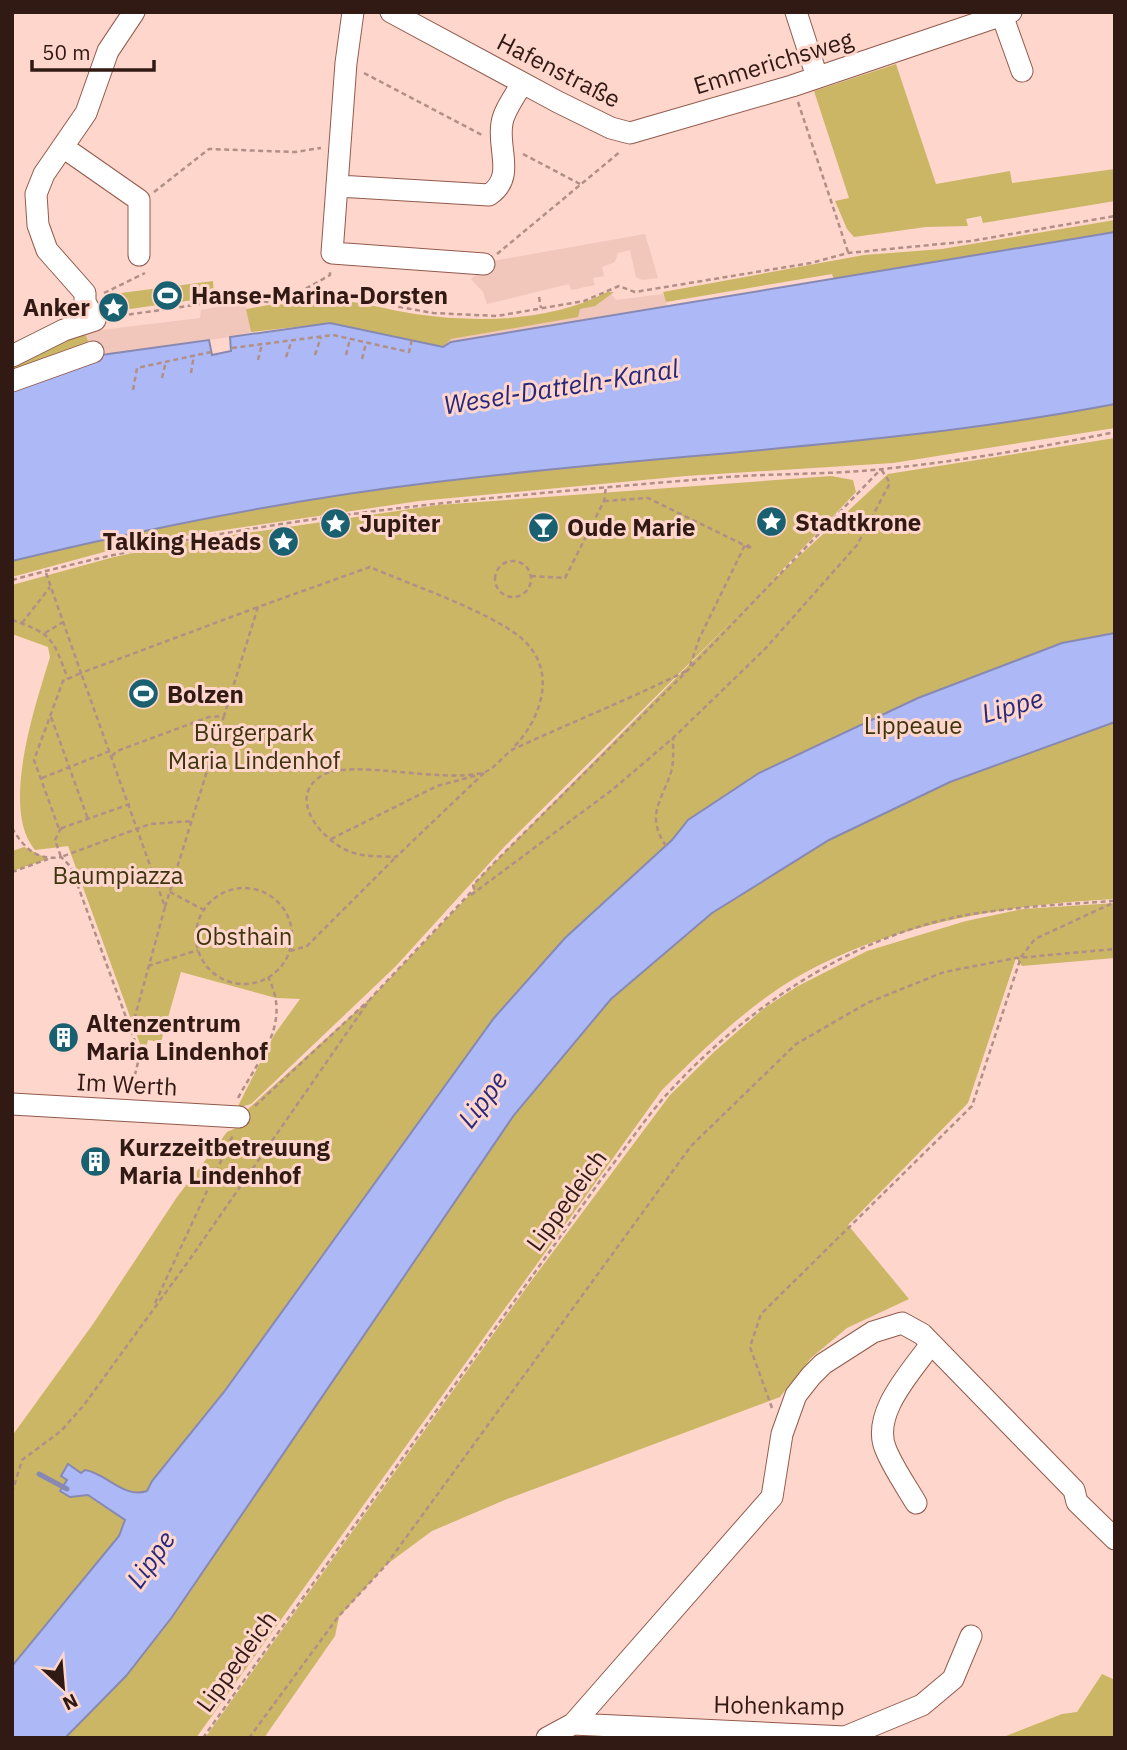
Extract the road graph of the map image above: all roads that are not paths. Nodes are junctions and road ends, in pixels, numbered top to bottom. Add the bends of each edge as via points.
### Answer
1 (135, 12) edge
2 (354, 12) edge
3 (796, 12) edge
4 (401, 14) edge
5 (1007, 14) edge
6 (1022, 71) dead end
7 (817, 77) junction
8 (517, 92) junction
9 (630, 133) joint
10 (63, 147) junction
11 (338, 186) junction
12 (139, 255) road end
13 (484, 264) road end
14 (93, 352) dead end
15 (12, 356) edge
16 (12, 381) edge
17 (12, 1104) edge
18 (234, 1117) road end
19 (931, 1344) junction
20 (916, 1503) dead end
21 (1115, 1539) edge
22 (971, 1636) dead end
23 (573, 1724) junction
24 (547, 1738) edge

1 - 10 street via 108,51 86,113
2 - 11 street
3 - 7 street
4 - 8 street, Hafenstraße
5 - 6 street
5 - 7 street, Emmerichsweg
7 - 9 street, Emmerichsweg
8 - 9 street, Hafenstraße
8 - 11 street, Hafenstraße via 502,123 503,179 489,195
10 - 12 street via 139,200
10 - 15 street via 36,194 38,225 47,250 85,293 90,311
11 - 13 street via 332,253
14 - 16 street
17 - 18 street, Im Werth
19 - 20 street via 889,1405 884,1425 885,1449
19 - 21 street via 1074,1490 1077,1502
19 - 23 street via 902,1323 873,1332 822,1364 796,1395 782,1434 772,1497
22 - 23 street, Hohenkamp via 953,1679 922,1704 845,1737
23 - 24 street

